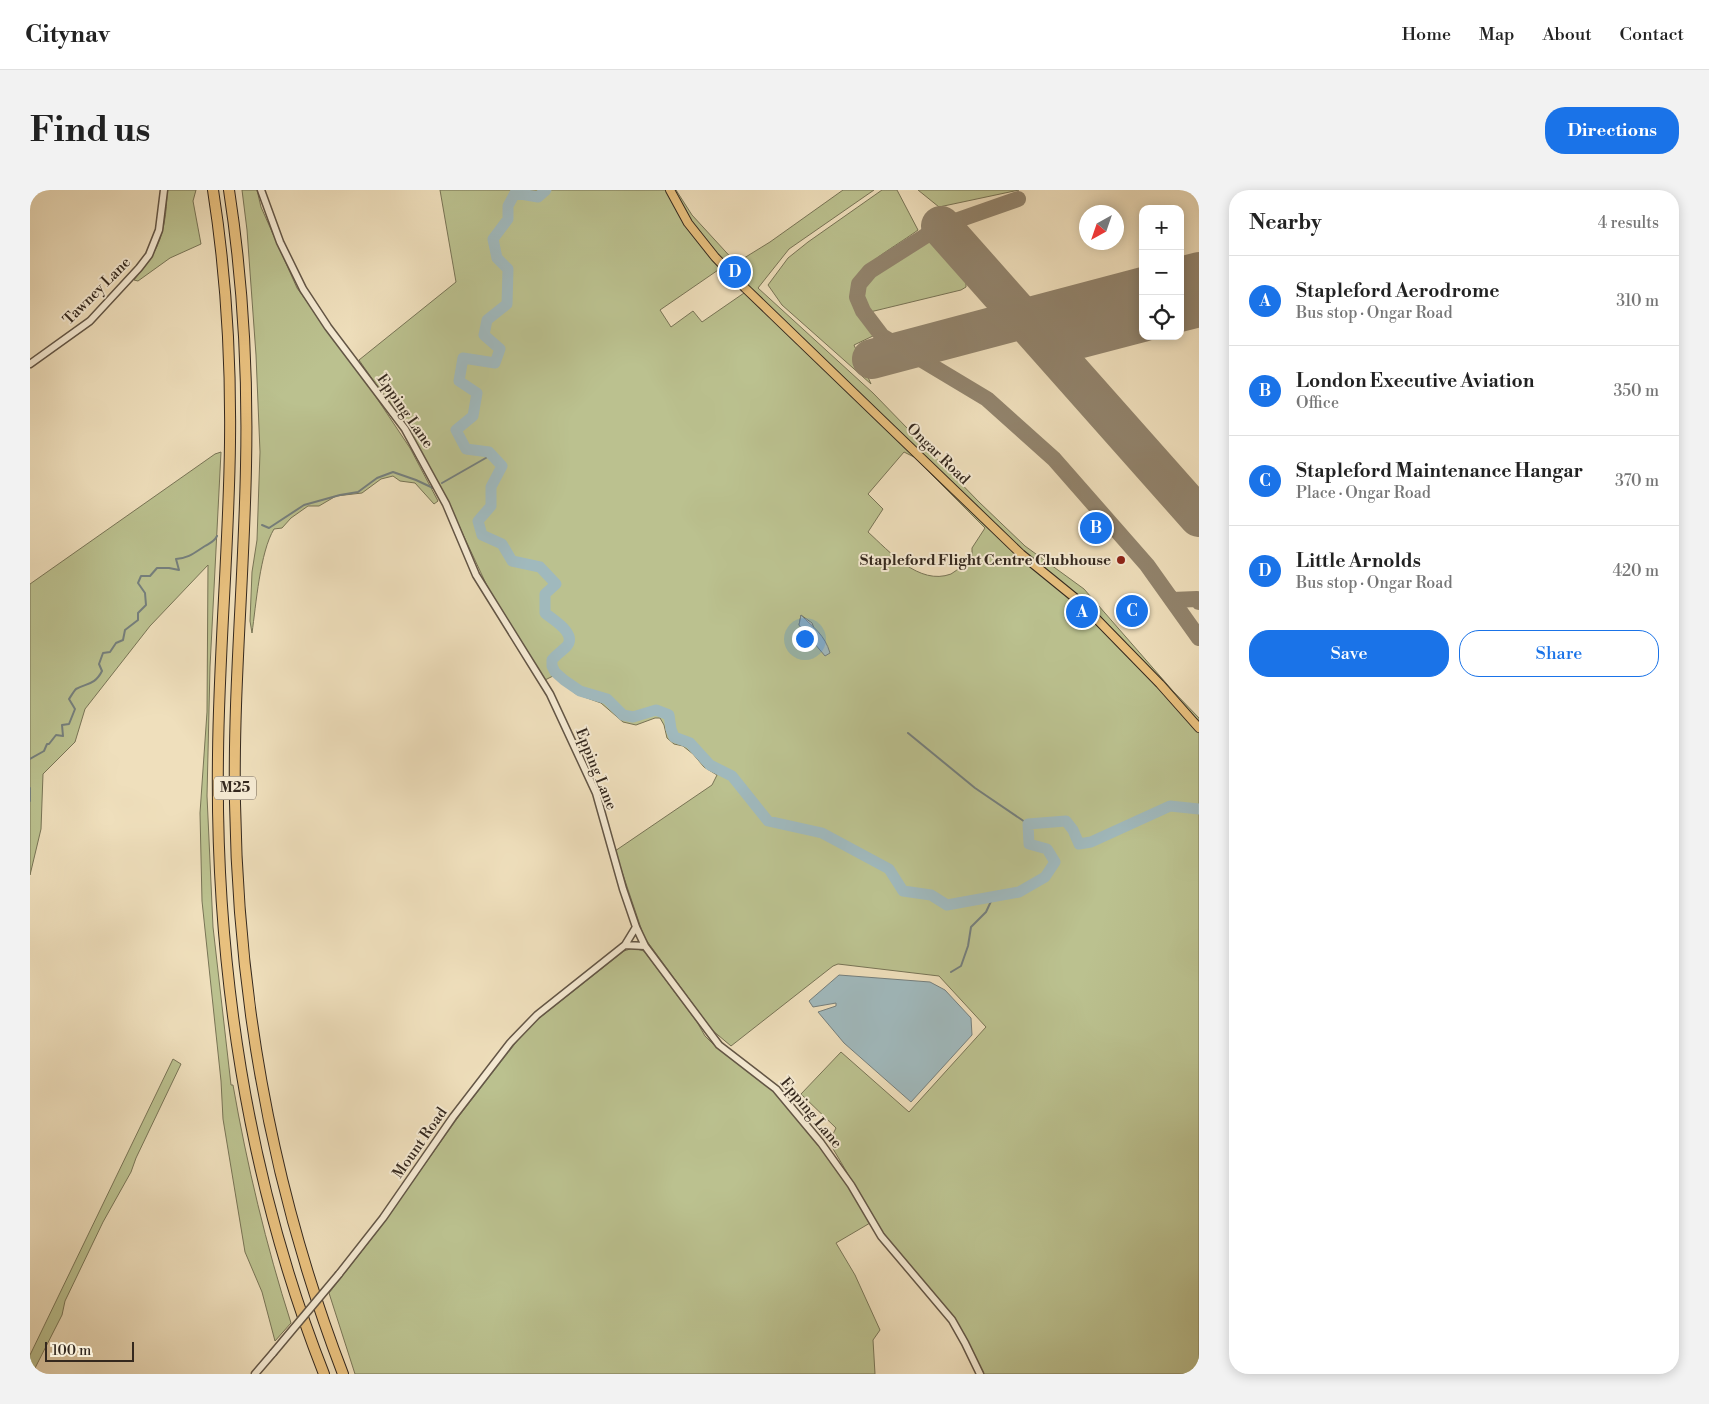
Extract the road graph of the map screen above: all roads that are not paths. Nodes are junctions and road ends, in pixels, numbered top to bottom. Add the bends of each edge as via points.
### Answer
1 (164, 190) edge
2 (213, 190) edge
3 (229, 190) edge
4 (261, 190) edge
5 (670, 190) edge
6 (30, 364) edge
7 (1199, 728) edge
8 (636, 927) junction
9 (625, 945) junction
10 (645, 946) junction
11 (255, 1374) edge
12 (324, 1374) edge
13 (343, 1374) edge
14 (980, 1374) edge

1 - 6 street, Tawney Lane via 159,230 139,268 90,321
2 - 12 highway, M25 via 225,294 230,391 218,764 224,918 236,1033 259,1161 286,1264
3 - 13 highway, M25 via 242,302 246,393 235,769 237,867 243,941 257,1053 275,1150 308,1273
4 - 8 street, Epping Lane via 280,242 303,289 410,436 446,504 476,575 550,694 596,792
5 - 7 main road, Ongar Road via 688,223 744,288 1022,554 1080,602
8 - 9 street, Mount Road
8 - 10 street, Epping Lane
9 - 10 street
9 - 11 street, Mount Road, bridge via 537,1014 510,1043 452,1117 383,1218
10 - 14 street, Epping Lane via 719,1045 776,1089 821,1142 881,1236 952,1320

